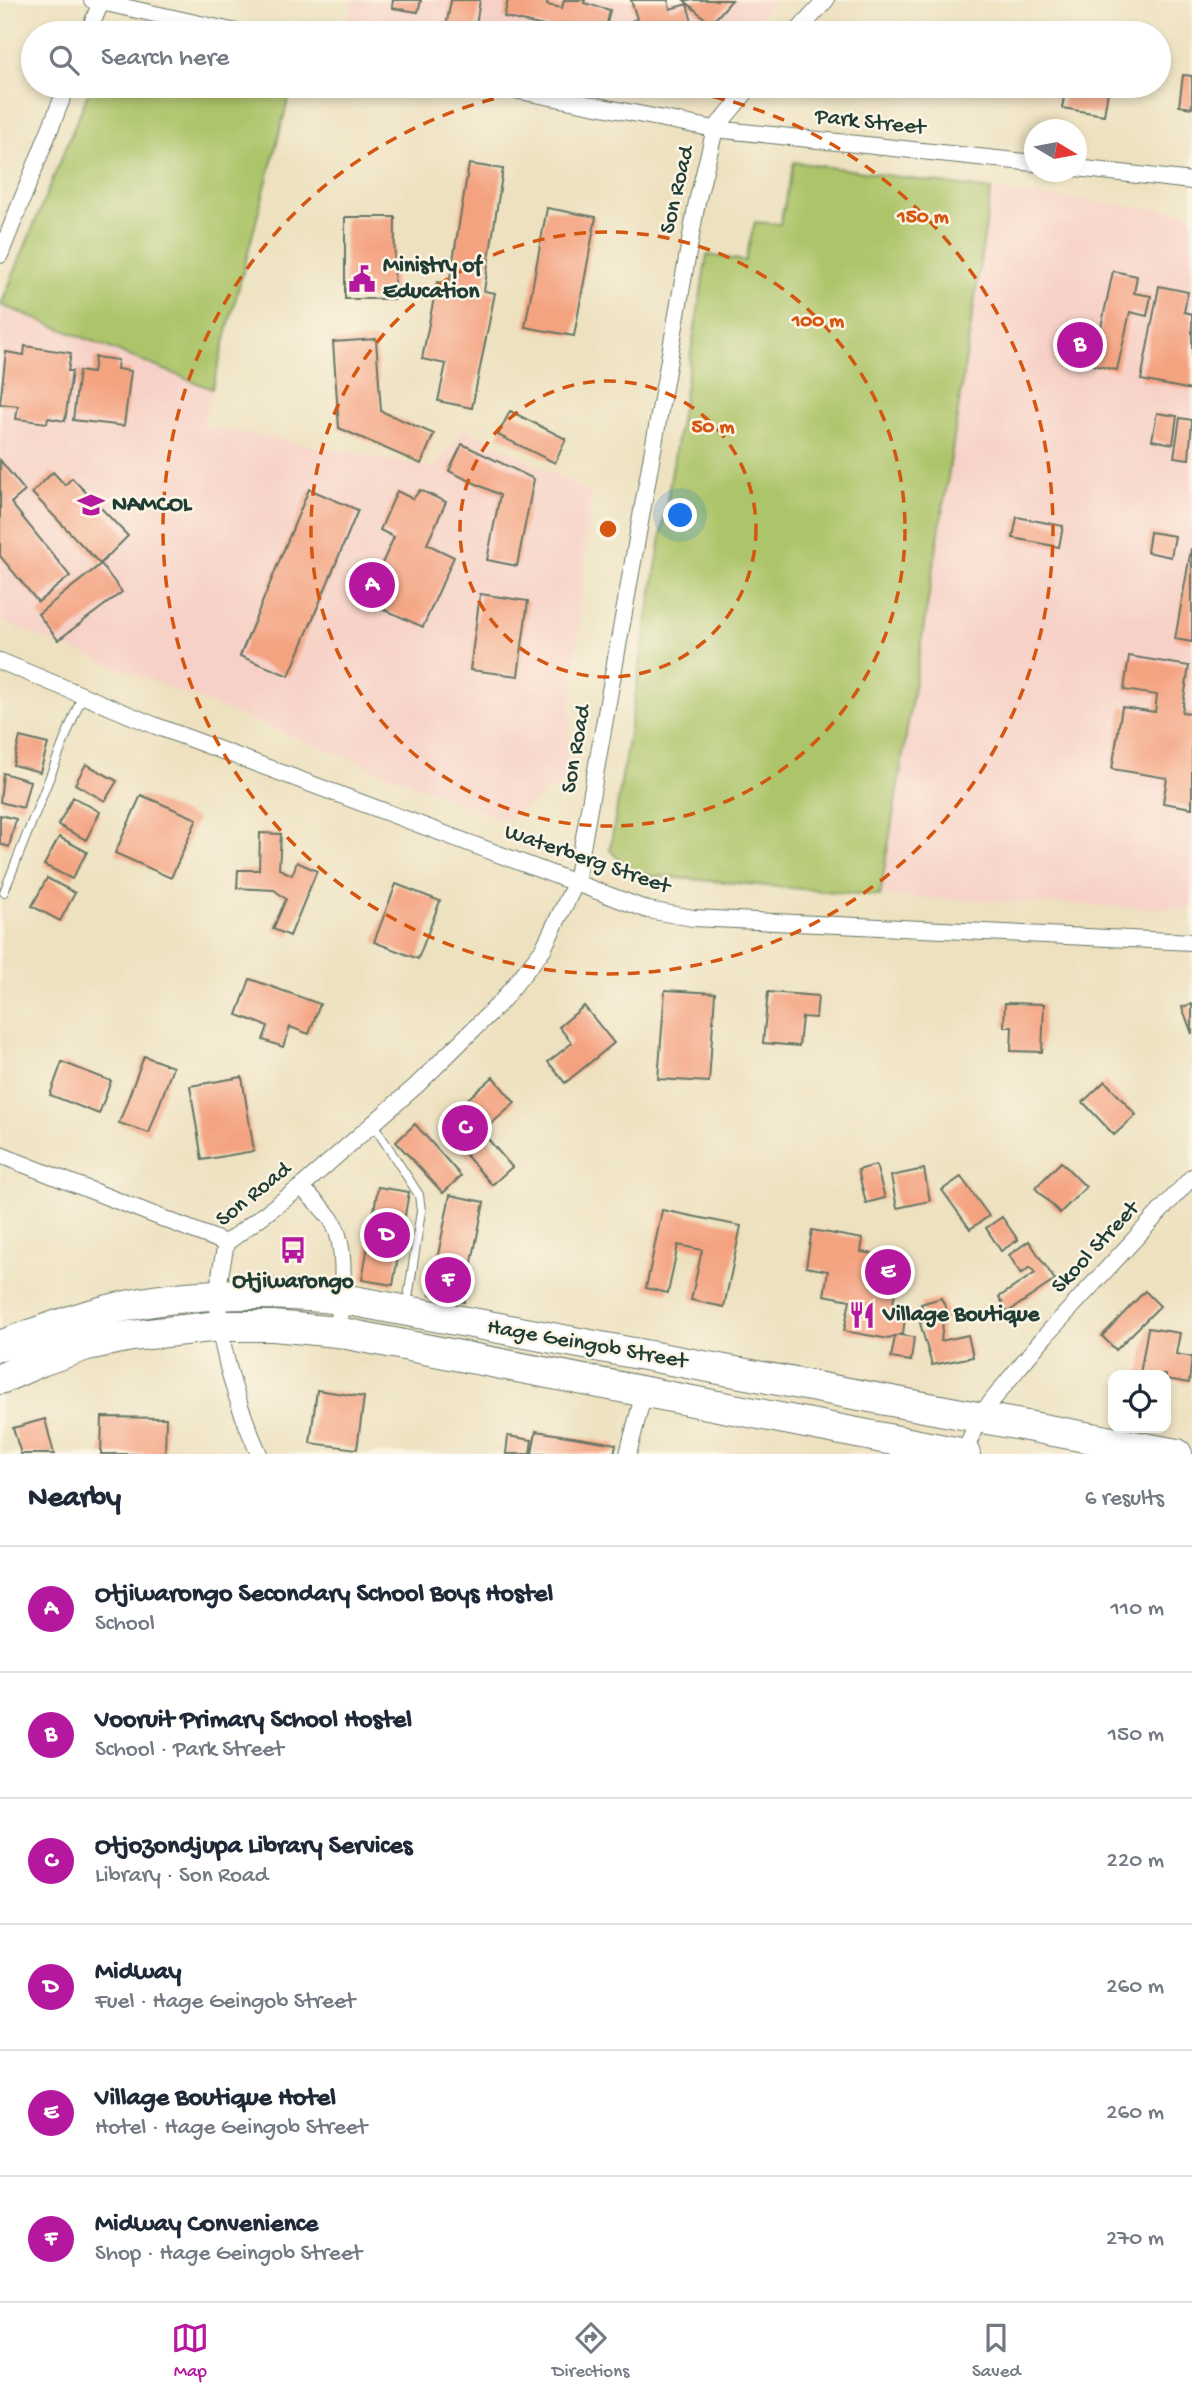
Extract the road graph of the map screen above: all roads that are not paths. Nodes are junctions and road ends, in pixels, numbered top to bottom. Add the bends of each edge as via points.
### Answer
1 (826, 0) edge
2 (98, 1) edge
3 (92, 21) edge
4 (187, 21) edge
5 (807, 21) edge
6 (62, 98) edge
7 (556, 98) edge
8 (741, 98) edge
9 (715, 129) junction
10 (1024, 162) edge
11 (1087, 169) edge
12 (1192, 181) edge
13 (0, 255) edge
14 (0, 661) edge
15 (82, 696) junction
16 (576, 882) junction
17 (4, 892) dead end
18 (1192, 942) edge
19 (373, 1124) junction
20 (0, 1156) edge
21 (1192, 1177) edge
22 (302, 1187) junction
23 (226, 1243) junction
24 (218, 1294) junction
25 (343, 1299) junction
26 (406, 1311) junction
27 (442, 1319) junction
28 (219, 1326) junction
29 (338, 1332) junction
30 (0, 1346) edge
31 (435, 1351) junction
32 (0, 1379) edge
33 (644, 1392) junction
34 (979, 1417) junction
35 (1112, 1449) edge
36 (259, 1454) edge
37 (628, 1454) edge
38 (964, 1454) edge
39 (1177, 1454) edge

1 - 5 street
2 - 3 street
2 - 4 street
6 - 13 street
7 - 9 street, Park Street
8 - 9 street, Son Road
9 - 10 street, Park Street
9 - 16 street, Son Road via 685,261
11 - 12 street
14 - 15 street, Waterberg Street
15 - 16 street, Waterberg Street
15 - 17 lane
16 - 18 street, Waterberg Street via 648,911 692,918
16 - 19 street, Son Road via 543,948 501,1002
19 - 22 street, Son Road
19 - 26 lane via 419,1195 421,1211
20 - 23 street
21 - 34 street, Skool Street via 1045,1336
22 - 23 street, Son Road
22 - 25 street via 331,1218 340,1240
23 - 24 street, Son Road
24 - 25 highway, Hage Geingob Street
24 - 28 street, Son Road
24 - 30 highway, Hage Geingob Street via 100,1312
25 - 26 highway, Hage Geingob Street
25 - 29 street
26 - 27 highway, Hage Geingob Street
27 - 31 highway
27 - 34 highway, Hage Geingob Street
28 - 29 highway, Hage Geingob Street
28 - 32 highway, Hage Geingob Street via 87,1345
28 - 36 street via 241,1412
29 - 31 highway, Hage Geingob Street
31 - 33 highway, Hage Geingob Street
33 - 37 street
33 - 38 highway, Hage Geingob Street
34 - 35 highway, Hage Geingob Street
34 - 38 street, Skool Street
35 - 39 highway, Hage Geingob Street

